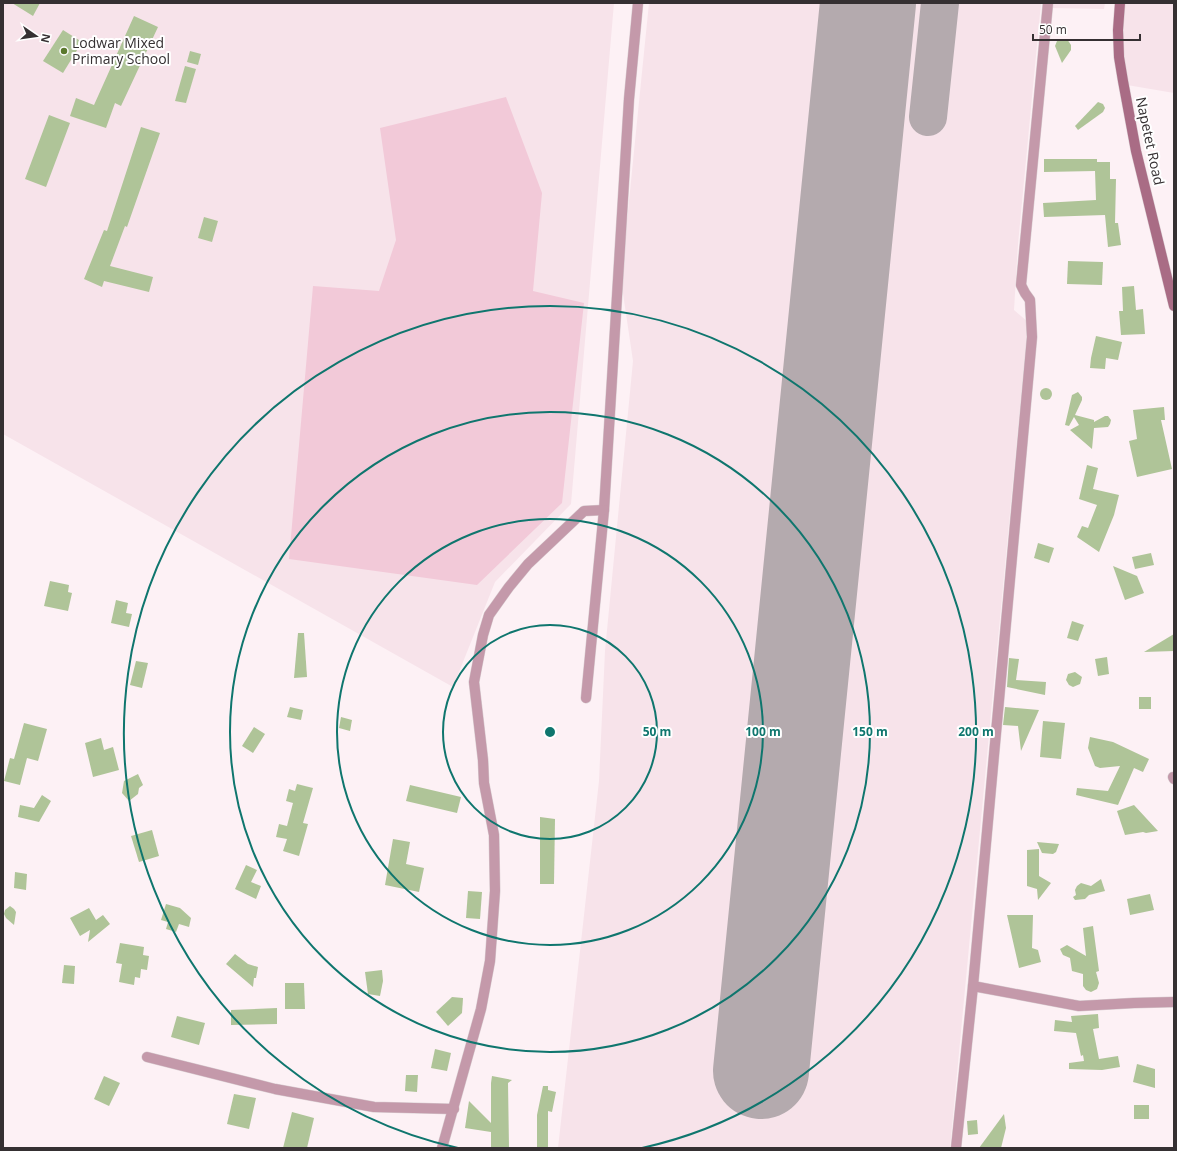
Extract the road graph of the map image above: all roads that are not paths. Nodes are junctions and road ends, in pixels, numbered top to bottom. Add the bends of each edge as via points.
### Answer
1 (638, 3) edge
2 (1048, 3) edge
3 (1120, 3) edge
4 (1174, 306) edge
5 (604, 510) junction
6 (586, 698) dead end
7 (973, 986) junction
8 (1174, 1002) edge
9 (148, 1058) dead end
10 (454, 1109) junction
11 (442, 1148) edge
12 (956, 1148) edge

1 - 5 street via 629,99
2 - 7 street via 1021,285 1030,300 1032,337
3 - 4 main road, Napetet Road via 1119,58 1123,81 1136,151
5 - 6 street
5 - 10 street via 584,511 528,564 489,615 483,635 474,682 484,783 494,835 495,891 487,980
7 - 8 street via 1079,1006
7 - 12 street
9 - 10 street via 275,1089 374,1107
10 - 11 street

